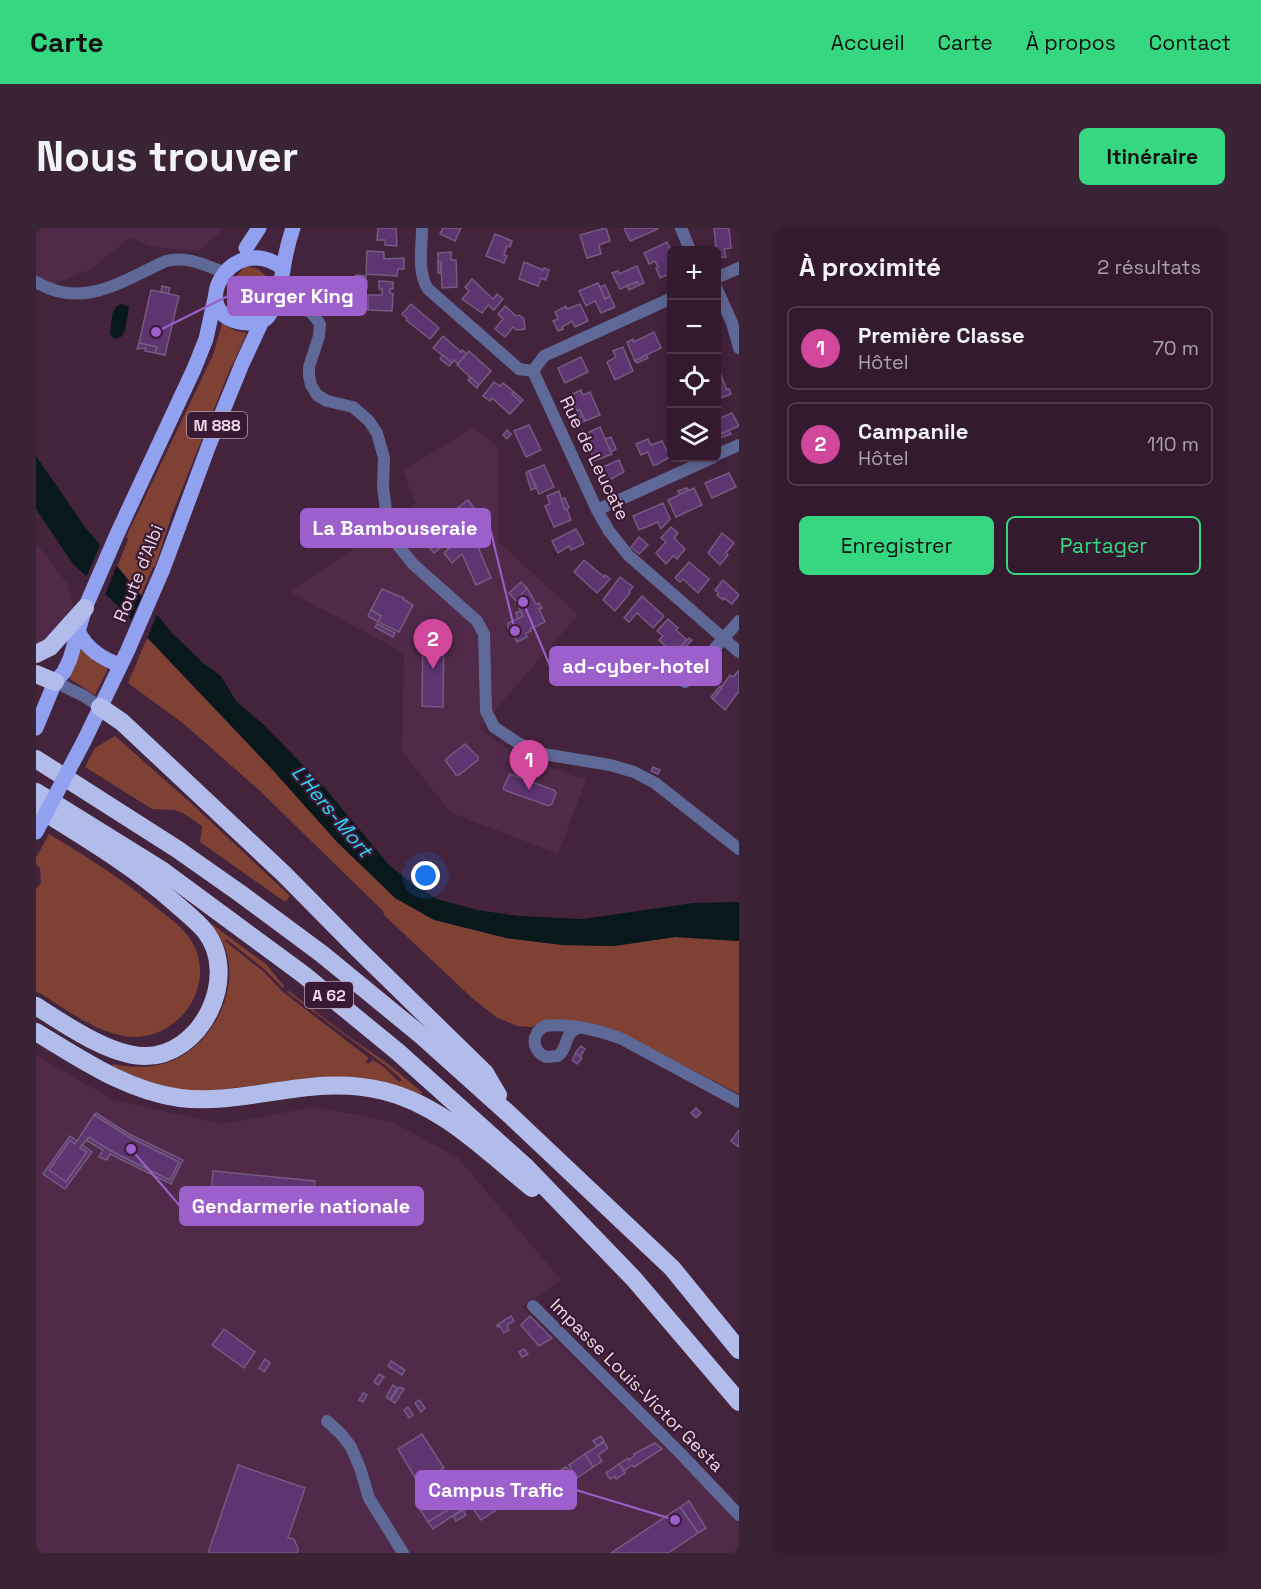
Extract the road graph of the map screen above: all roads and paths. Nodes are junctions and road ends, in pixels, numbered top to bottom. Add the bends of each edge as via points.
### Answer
1 (260, 228) edge
2 (293, 228) edge
3 (422, 228) edge
4 (681, 228) edge
5 (688, 246) edge
6 (246, 248) junction
7 (283, 268) junction
8 (739, 268) edge
9 (221, 271) junction
10 (721, 276) edge
11 (36, 282) edge
12 (721, 297) edge
13 (215, 298) junction
14 (277, 300) junction
15 (668, 300) edge
16 (261, 323) junction
17 (739, 348) edge
18 (533, 371) junction
19 (739, 445) edge
20 (721, 453) edge
21 (703, 462) edge
22 (597, 510) junction
23 (85, 608) junction
24 (739, 621) edge
25 (79, 633) junction
26 (723, 639) junction
27 (739, 652) edge
28 (36, 654) edge
29 (124, 658) junction
30 (36, 674) edge
31 (55, 682) junction
32 (685, 682) dead end
33 (100, 707) junction
34 (39, 721) edge
35 (36, 759) edge
36 (36, 792) edge
37 (36, 807) edge
38 (36, 832) edge
39 (739, 849) edge
40 (36, 1006) edge
41 (578, 1028) dead end
42 (36, 1032) edge
43 (739, 1102) edge
44 (510, 1114) junction
45 (591, 1236) junction
46 (533, 1306) dead end
47 (739, 1350) edge
48 (739, 1402) edge
49 (327, 1421) dead end
50 (739, 1515) edge
51 (403, 1553) edge

1 - 6 main road
2 - 7 main road
3 - 18 street via 421,272 428,289 519,369
4 - 5 street
6 - 7 main road via 266,252
6 - 9 main road via 228,260
7 - 14 main road
8 - 10 street
9 - 11 street via 176,258 84,294 54,292
9 - 13 main road
12 - 17 street
13 - 16 main road via 231,319
13 - 23 main road, Route d'Albi / M 888 via 194,369
14 - 16 main road
14 - 39 street via 311,312 320,324 309,367 311,385 317,395 353,407 377,433 384,458 389,534 413,564 477,621 484,634 486,711 494,727 543,754 634,772 655,783
15 - 18 street via 544,356
16 - 29 main road, Route d'Albi / M 888
18 - 22 street, Rue de Leucate
19 - 20 street
21 - 22 street
22 - 26 street, Rue de Leucate via 628,555
23 - 25 main road, Route d'Albi / M 888
23 - 28 highway via 50,647
24 - 26 street
25 - 29 main road via 96,654
25 - 31 main road, Route d'Albi / M 888 via 64,672
26 - 27 street, Rue de Leucate
26 - 32 street
29 - 33 main road, Route d'Albi / M 888
30 - 31 highway
31 - 33 street
31 - 34 main road, Route d'Albi / M 888
33 - 38 main road, Route d'Albi / M 888, bridge
33 - 44 highway via 122,722 284,874 485,1073
35 - 44 highway, A 62 via 177,849 322,954
36 - 45 highway, A 62 via 164,871 304,975 466,1111
37 - 40 highway via 116,857 188,914 212,943 219,978 212,1006 194,1034 153,1055 112,1049
41 - 43 street via 622,1039
42 - 45 highway via 133,1086 156,1094 206,1099 332,1084 385,1091 411,1100 473,1139
44 - 47 highway, A 62 via 672,1268
45 - 48 highway, A 62 via 634,1279
46 - 50 street, Impasse Louis-Victor Gesta
49 - 51 street via 351,1447 369,1498

